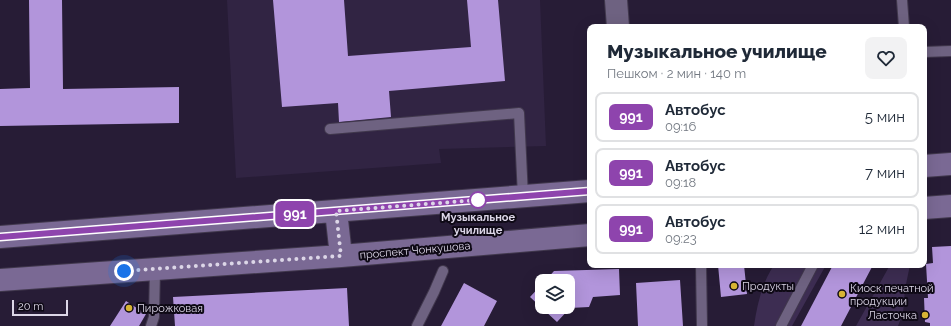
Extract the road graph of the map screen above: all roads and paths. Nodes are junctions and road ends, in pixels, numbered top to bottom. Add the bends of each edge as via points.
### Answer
1 (616, 0) edge
2 (902, 0) edge
3 (618, 24) edge
4 (904, 24) edge
5 (951, 51) edge
6 (927, 52) edge
7 (330, 128) dead end
8 (951, 164) edge
9 (927, 166) edge
10 (587, 191) edge
11 (523, 196) junction
12 (951, 206) edge
13 (927, 208) edge
14 (336, 211) junction
15 (587, 235) edge
16 (0, 237) edge
17 (341, 256) junction
18 (701, 268) edge
19 (811, 268) edge
20 (155, 269) junction
21 (443, 271) dead end
22 (0, 280) edge
23 (151, 326) edge
24 (417, 326) edge
25 (702, 326) edge
26 (781, 326) edge

1 - 3 street
2 - 4 lane
5 - 6 lane
7 - 11 lane via 519,114
8 - 9 main road
10 - 11 main road
11 - 14 main road
12 - 13 main road
14 - 16 main road
14 - 17 main road
15 - 17 main road, проспект Чонкушова
17 - 20 main road, проспект Чонкушова
18 - 25 lane
19 - 26 lane
20 - 22 main road, проспект Чонкушова
20 - 23 lane via 154,317
21 - 24 lane

